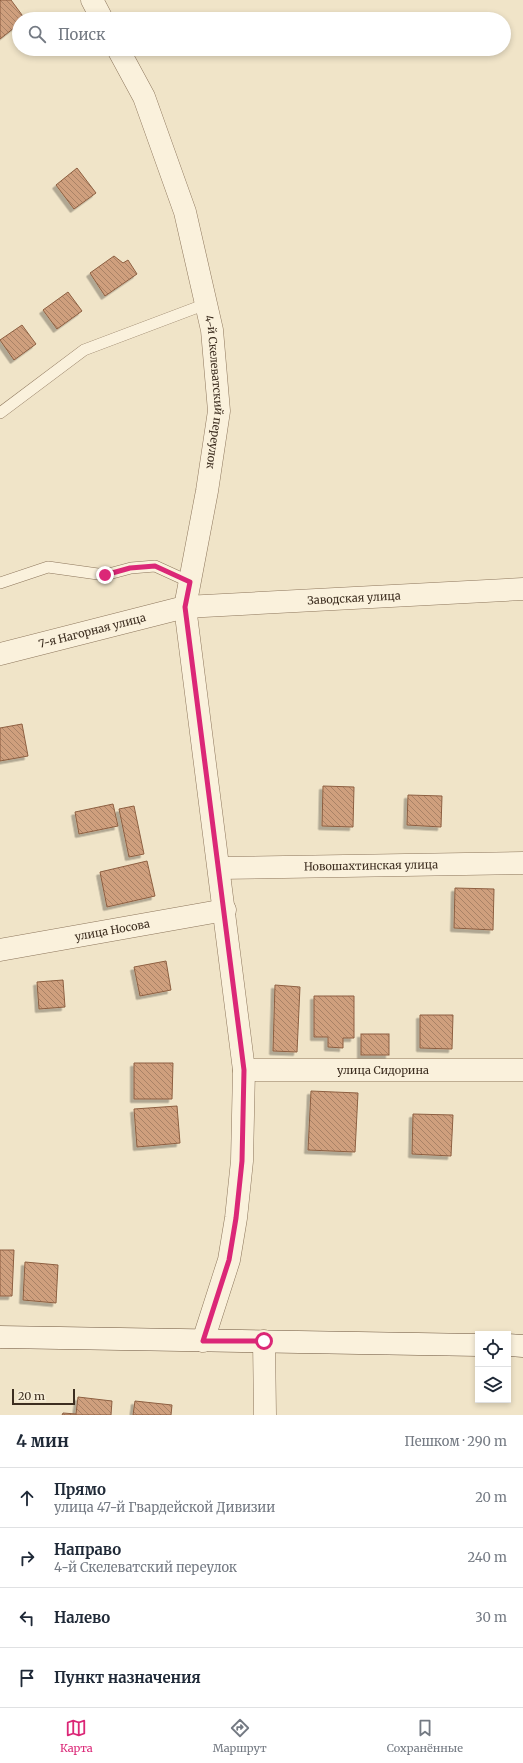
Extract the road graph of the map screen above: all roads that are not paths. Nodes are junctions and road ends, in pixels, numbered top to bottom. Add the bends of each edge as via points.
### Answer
1 (92, 0) edge
2 (98, 12) edge
3 (122, 56) edge
4 (206, 304) junction
5 (0, 413) edge
6 (190, 582) junction
7 (0, 583) edge
8 (523, 589) edge
9 (185, 607) junction
10 (0, 654) edge
11 (523, 863) edge
12 (219, 868) junction
13 (225, 910) junction
14 (0, 950) edge
15 (244, 1070) junction
16 (523, 1070) edge
17 (0, 1337) edge
18 (203, 1341) junction
19 (264, 1341) junction
20 (475, 1345) edge
21 (511, 1345) edge
22 (523, 1346) edge
23 (266, 1415) edge

1 - 2 street
3 - 4 street, 4-й Скелеватский переулок via 144,97 185,212
4 - 5 lane via 84,350
4 - 6 street, 4-й Скелеватский переулок via 212,330 219,411
6 - 7 lane via 155,566 130,568 105,575 48,567
6 - 9 street, 4-й Скелеватский переулок
8 - 9 street, Заводская улица
9 - 10 street, 7-я Нагорная улица
9 - 12 street, 4-й Скелеватский переулок
11 - 12 street, Новошахтинская улица
12 - 13 street, 4-й Скелеватский переулок
13 - 14 street, улица Носова
13 - 15 street, 4-й Скелеватский переулок
15 - 16 street, улица Сидорина
15 - 18 street, 4-й Скелеватский переулок via 242,1161 236,1218 229,1260
17 - 18 street
18 - 19 street
19 - 20 street
19 - 23 street
21 - 22 street

